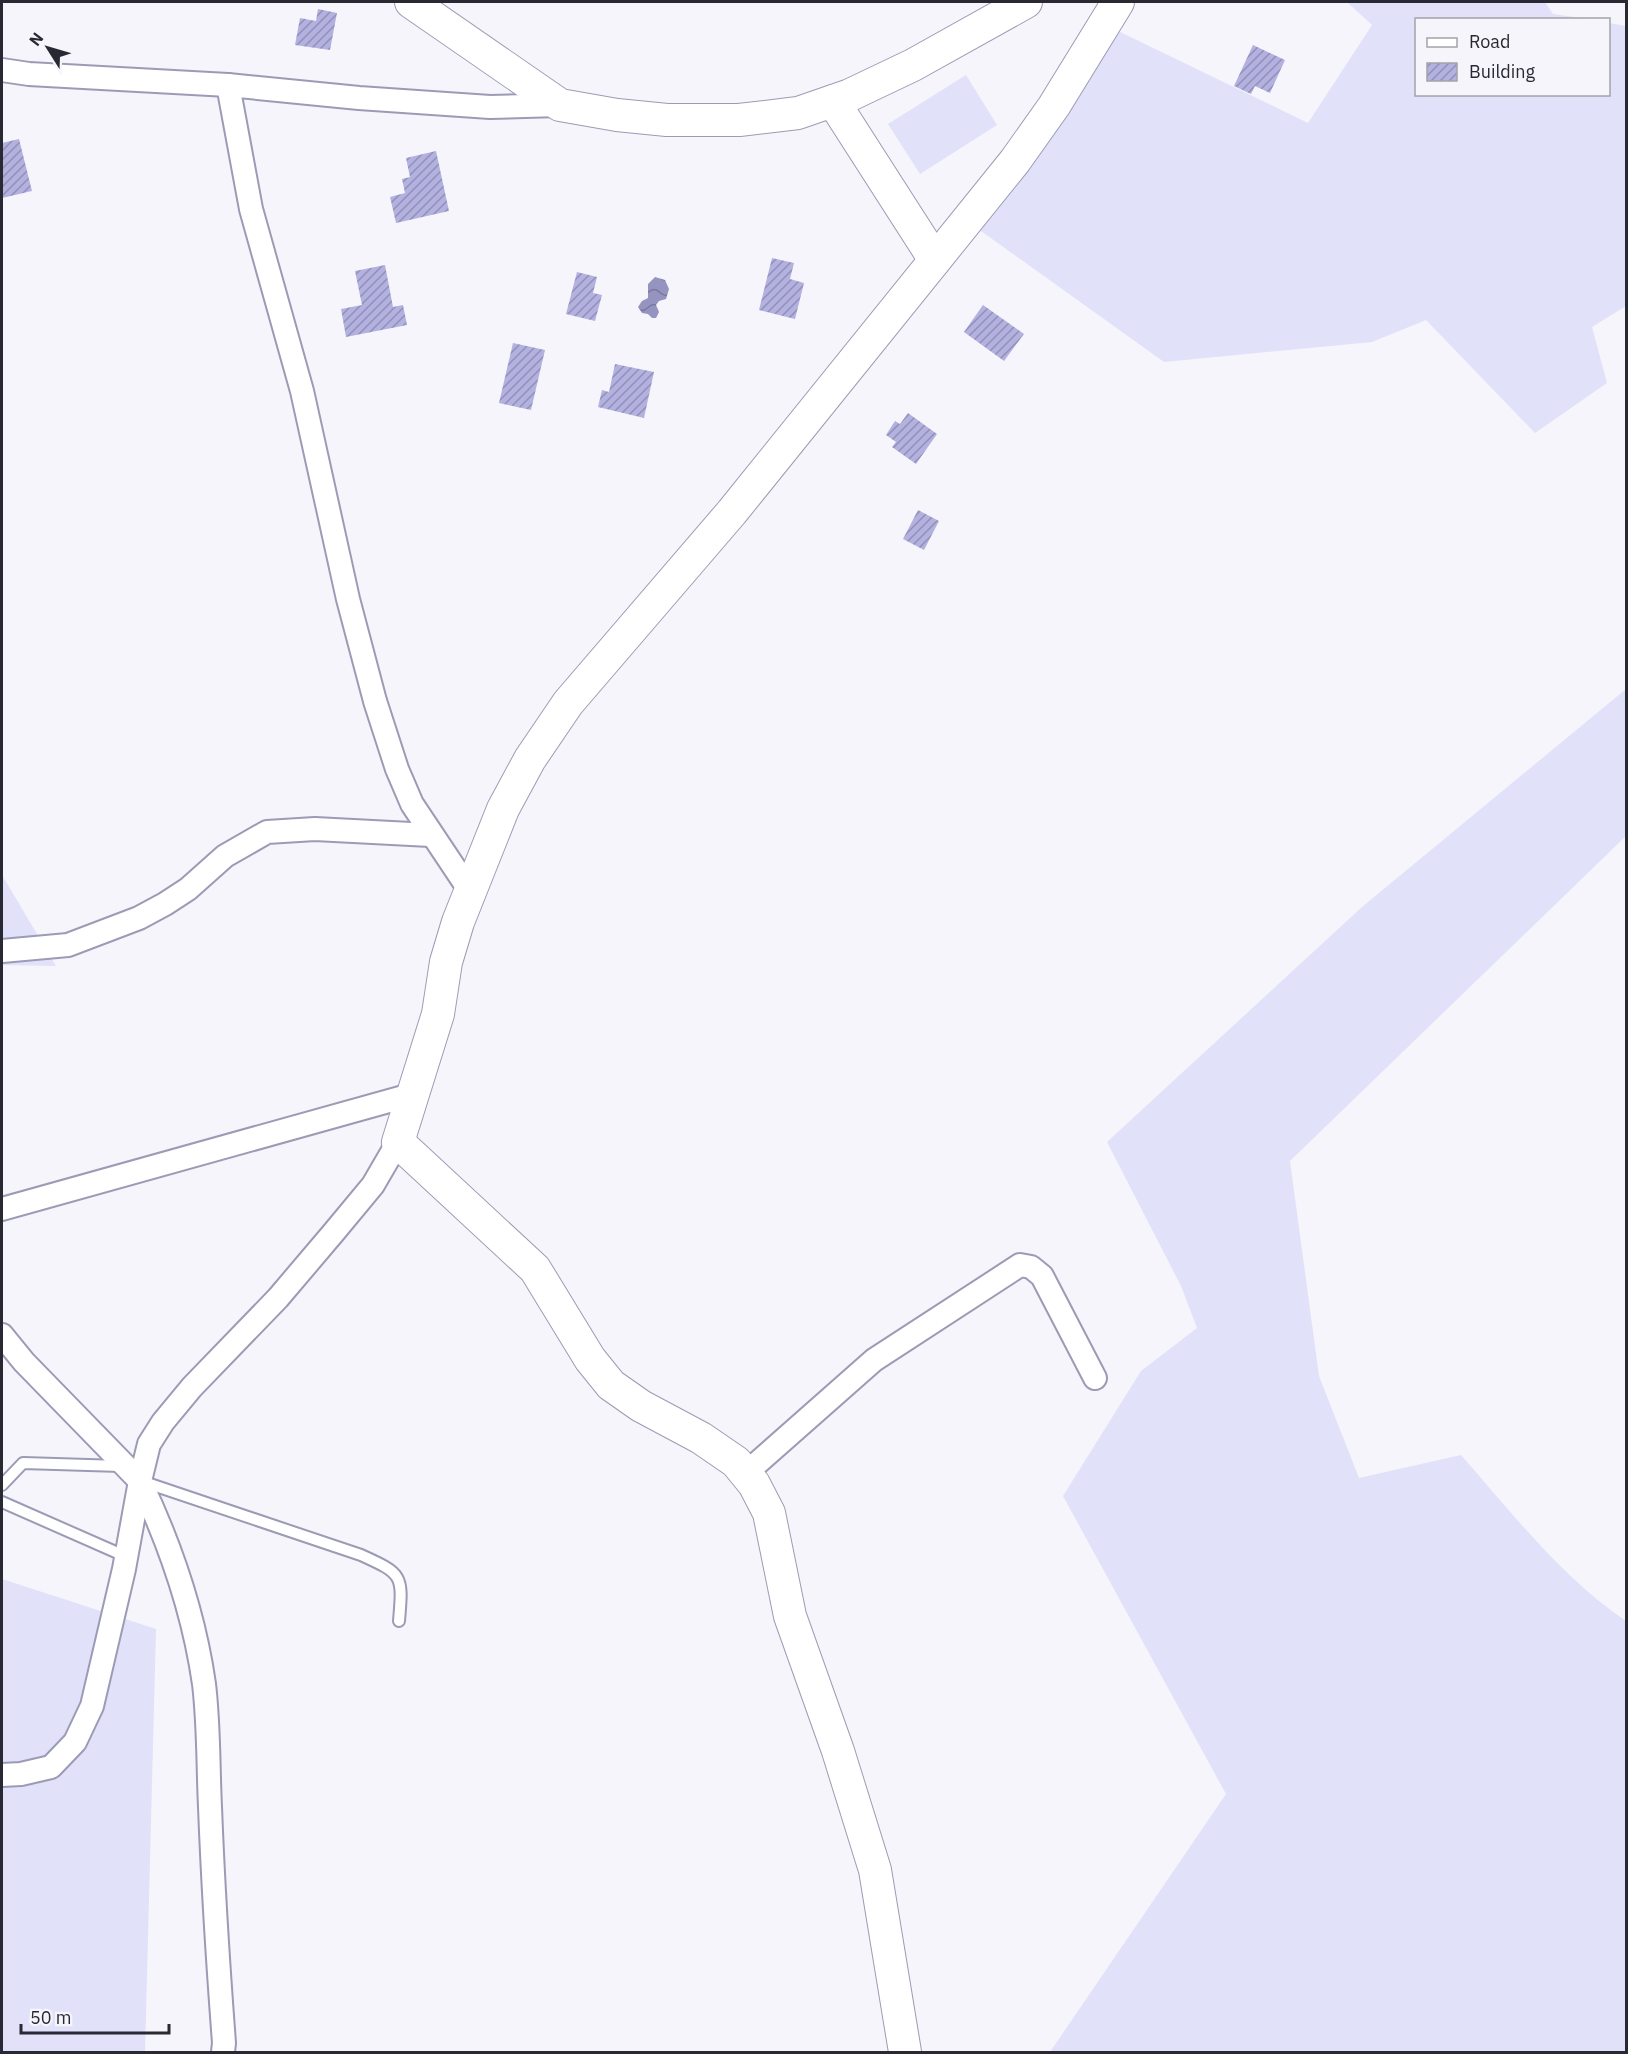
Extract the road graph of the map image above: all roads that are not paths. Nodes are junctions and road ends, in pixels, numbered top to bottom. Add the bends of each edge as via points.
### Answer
1 (411, 2) edge
2 (1026, 2) edge
3 (1118, 2) edge
4 (2, 70) edge
5 (228, 85) junction
6 (833, 101) junction
7 (560, 105) junction
8 (935, 260) junction
9 (430, 835) junction
10 (470, 891) junction
11 (2, 951) edge
12 (414, 1094) junction
13 (398, 1142) junction
14 (2, 1209) edge
15 (2, 1335) edge
16 (1095, 1378) dead end
17 (132, 1473) junction
18 (746, 1473) junction
19 (2, 1485) edge
20 (2, 1502) edge
21 (127, 1557) junction
22 (399, 1621) dead end
23 (2, 1774) edge
24 (223, 2052) edge
25 (905, 2052) edge

1 - 7 street
2 - 6 street via 913,65
3 - 8 street via 1015,161
4 - 5 street
5 - 7 street via 490,107
5 - 9 street via 251,209 302,391 363,656 397,769
6 - 7 street via 798,113 739,120 667,120
6 - 8 street
8 - 10 street via 732,512 568,703 530,759 503,809
9 - 10 street
9 - 11 street via 315,829 267,832 225,856 188,889 139,918 68,945
10 - 12 street via 446,962 438,1014
12 - 13 street
12 - 14 street
13 - 17 street via 373,1185 334,1232 163,1422
13 - 18 street via 535,1269 590,1359 611,1385 701,1438
15 - 17 street
16 - 18 street via 1042,1276 1031,1267 1020,1265 874,1360
17 - 19 lane via 24,1463
17 - 21 street
17 - 22 lane via 391,1568 401,1584
17 - 24 street via 151,1505 176,1571 193,1627 204,1684
18 - 25 street via 769,1513 790,1616 875,1870
20 - 21 lane
21 - 23 street via 92,1706 75,1742 51,1767

